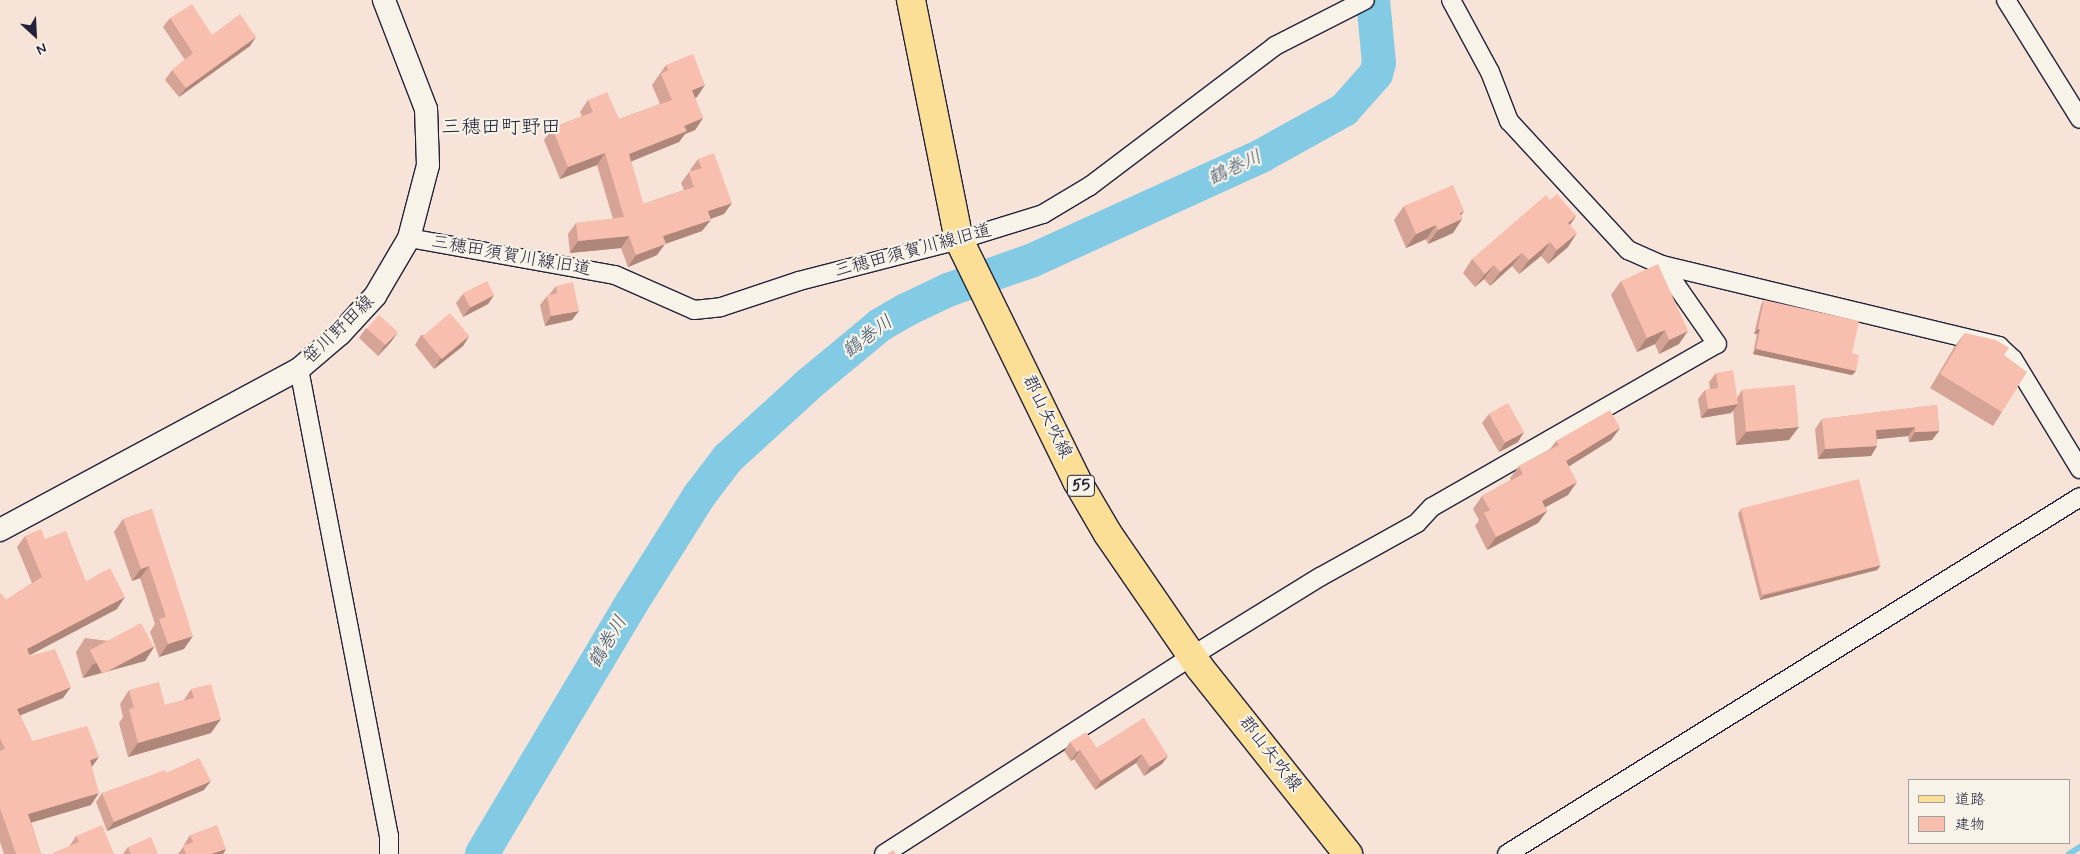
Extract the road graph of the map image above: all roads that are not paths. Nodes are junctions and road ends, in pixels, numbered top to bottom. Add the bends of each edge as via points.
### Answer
1 (384, 0) edge
2 (911, 0) edge
3 (1365, 0) edge
4 (1451, 0) edge
5 (2006, 0) edge
6 (2080, 119) edge
7 (409, 238) junction
8 (960, 240) junction
9 (1662, 265) junction
10 (299, 369) junction
11 (2080, 469) edge
12 (2080, 497) edge
13 (0, 530) edge
14 (1192, 656) junction
15 (389, 854) edge
16 (884, 854) edge
17 (1348, 854) edge
18 (1507, 854) edge

1 - 7 street, 笹川野田線 via 426,109 428,165
2 - 8 main road, 郡山矢吹線 / 55
3 - 8 street, 三穂田須賀川線旧道 via 1275,46 1090,186 1043,214
4 - 9 street via 1490,72 1509,121 1628,250
5 - 6 street
7 - 8 street, 三穂田須賀川線旧道 via 615,275 694,310 721,307 798,281
7 - 10 street, 笹川野田線 via 375,296 340,334
8 - 14 main road, 郡山矢吹線 / 55 via 1078,481 1108,534
9 - 11 street via 1999,346 2013,359
9 - 14 street via 1717,344 1432,507 1417,523 1320,577
10 - 13 street, 笹川野田線
10 - 15 street via 389,836
12 - 18 street
14 - 16 street
14 - 17 main road, 郡山矢吹線 / 55

